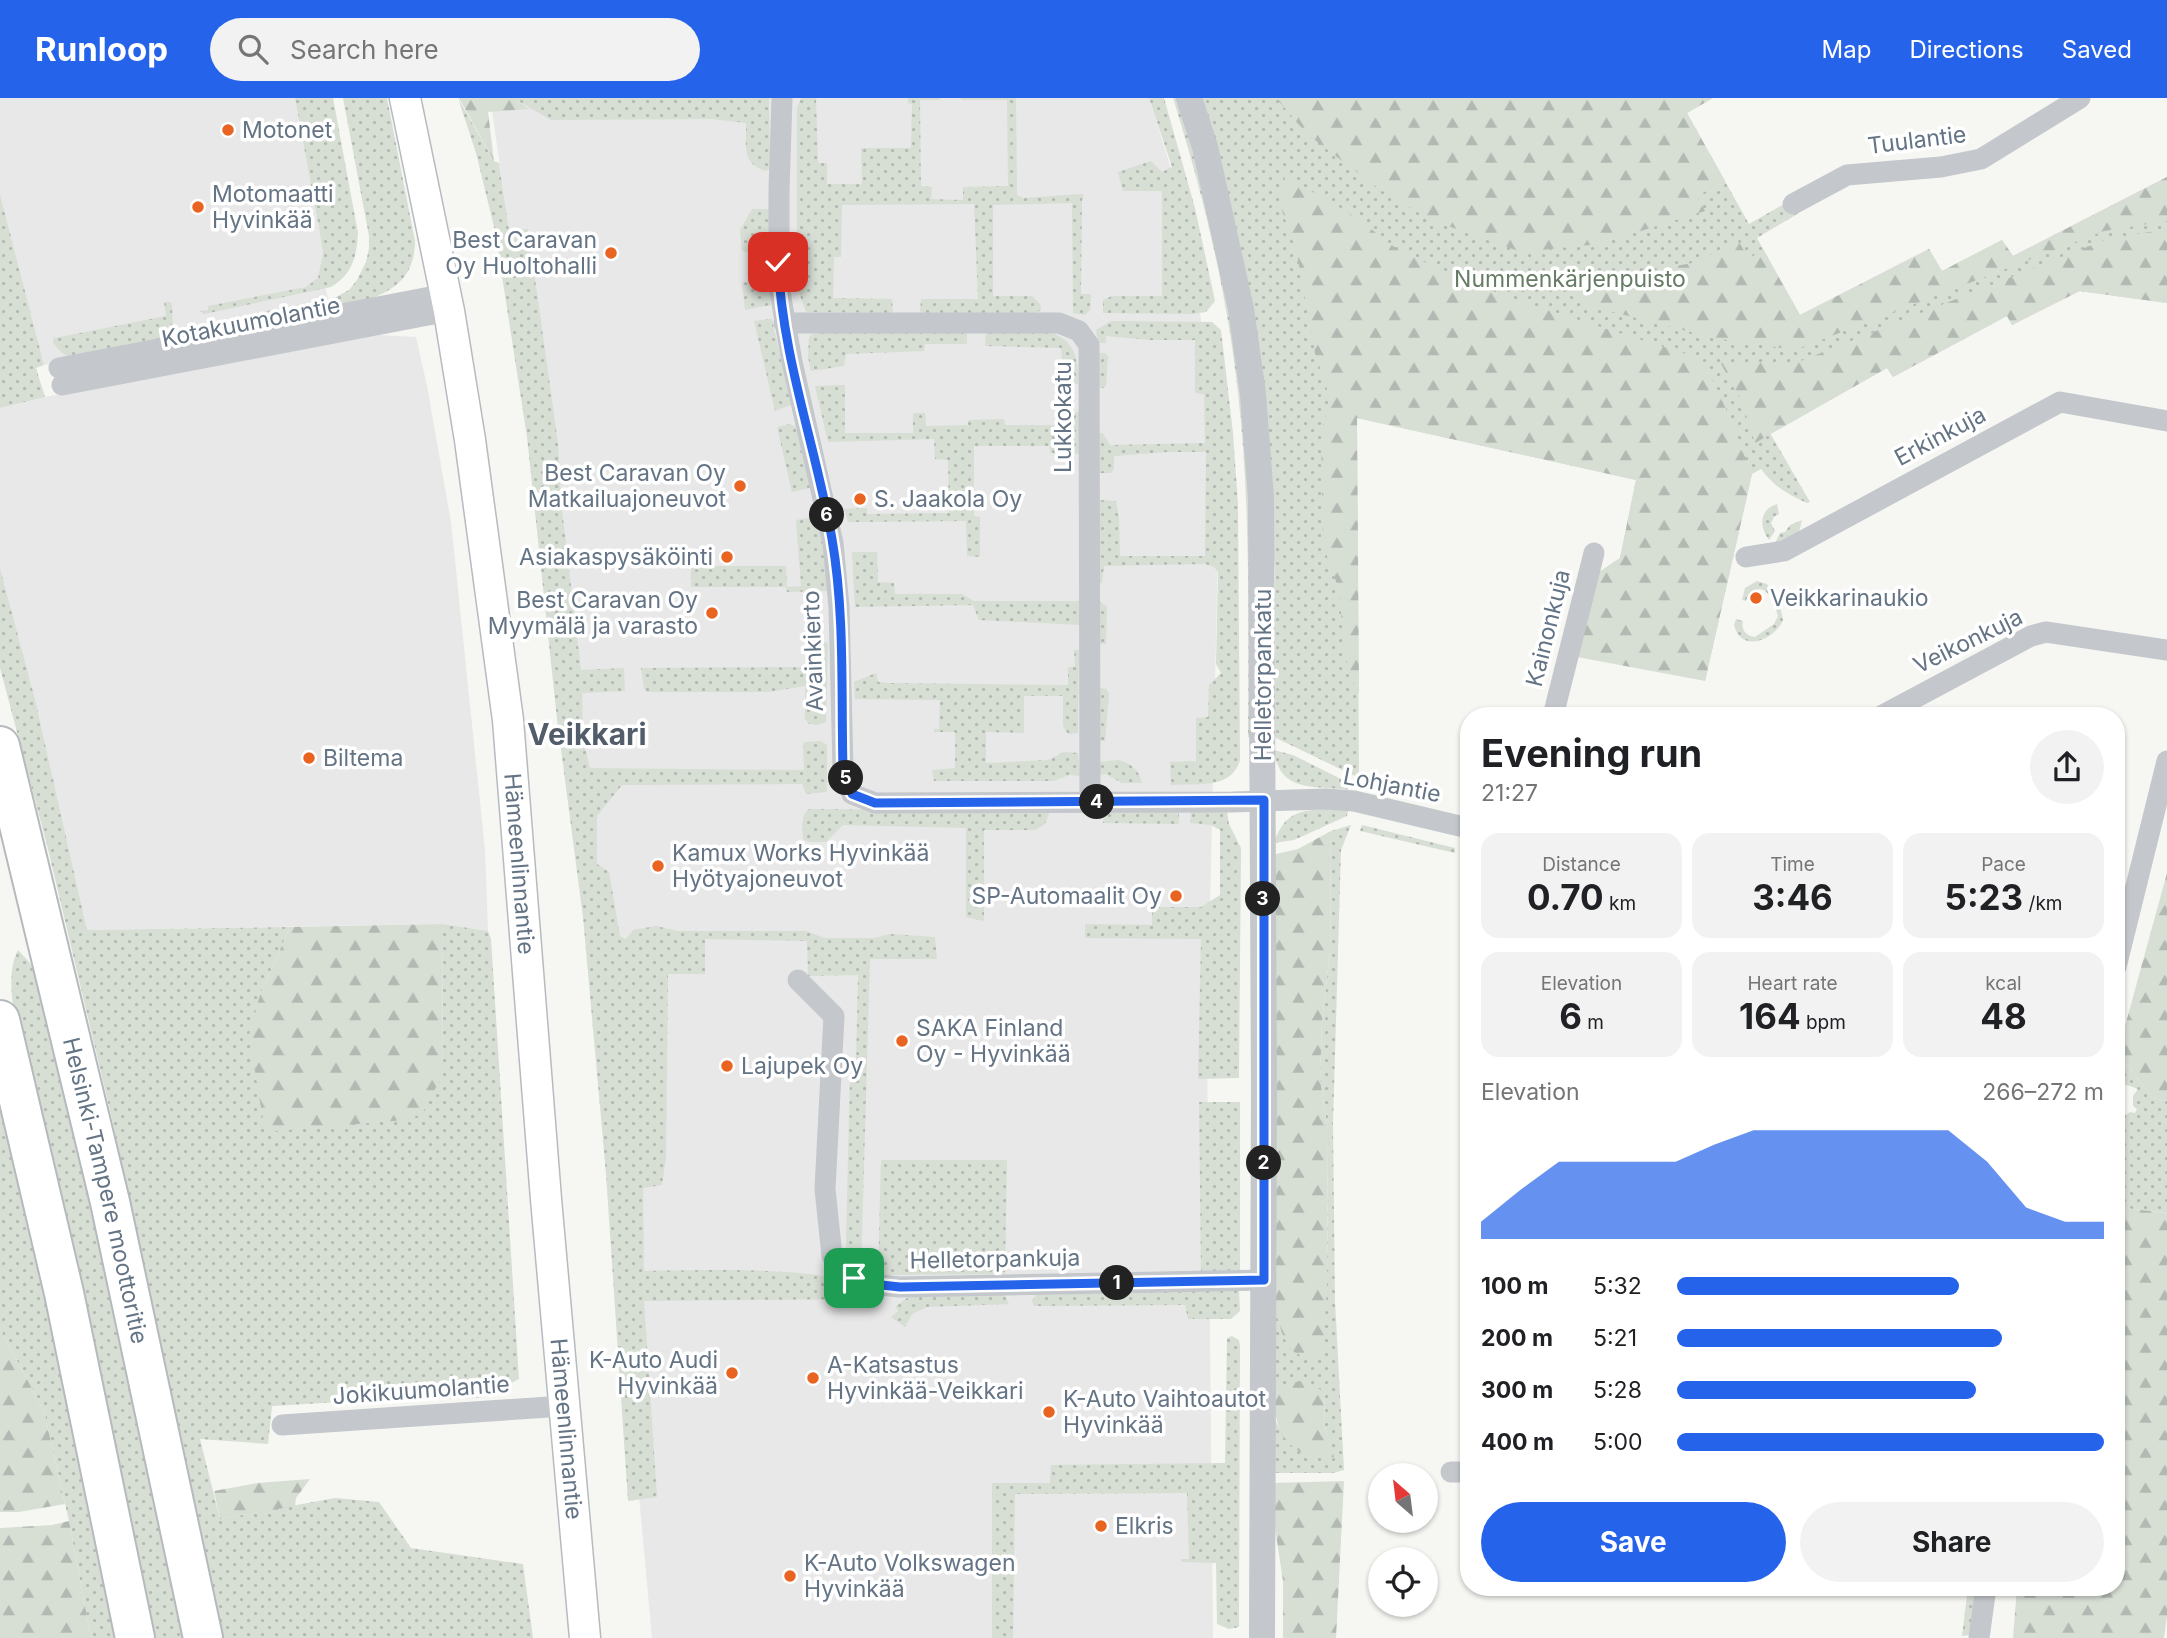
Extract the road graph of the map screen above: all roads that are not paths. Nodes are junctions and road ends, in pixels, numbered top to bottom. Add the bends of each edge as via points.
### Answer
1 (405, 98) edge
2 (782, 98) edge
3 (1189, 98) edge
4 (2080, 98) edge
5 (1793, 204) dead end
6 (448, 302) junction
7 (784, 323) junction
8 (61, 376) dead end
9 (2167, 421) edge
10 (1594, 552) dead end
11 (1746, 557) dead end
12 (2167, 650) edge
13 (1555, 707) edge
14 (1898, 707) edge
15 (0, 746) edge
16 (2167, 761) edge
17 (1264, 800) junction
18 (1090, 802) junction
19 (1460, 826) edge
20 (2125, 931) edge
21 (798, 980) dead end
22 (0, 1020) edge
23 (1264, 1280) junction
24 (564, 1406) junction
25 (282, 1425) dead end
26 (1985, 1596) edge
27 (135, 1638) edge
28 (202, 1638) edge
29 (585, 1638) edge
30 (1262, 1638) edge
31 (1979, 1638) edge

1 - 6 main road, Hämeenlinnantie
2 - 7 street, Avainkierto via 778,262
3 - 17 street, Helletorpankatu via 1222,217 1253,394 1261,498
4 - 5 street, Tuulantie via 1981,159 1847,175
6 - 8 street, Kotakuumolantie
6 - 24 main road, Hämeenlinnantie via 508,720
7 - 18 street, Avainkierto via 833,543 843,769 852,794 875,803
7 - 18 street, Lukkokatu via 1059,323 1079,331 1089,345
9 - 11 street, Erkinkuja via 2060,402 1784,551
10 - 13 street, Kainonkuja
12 - 14 street, Veikonkuja via 2046,632
15 - 28 highway, Helsinki-Tampere moottoritie via 107,1190
16 - 20 street
17 - 18 street, Avainkierto
17 - 19 street, Lohjantie via 1354,801
17 - 23 street, Helletorpankatu
21 - 23 street, Helletorpankuja via 834,1016 825,1189 832,1256 854,1278 900,1287
22 - 27 highway via 64,1293
23 - 30 street, Helletorpankatu
24 - 25 street, Jokikuumolantie
24 - 29 main road, Hämeenlinnantie
26 - 31 street

